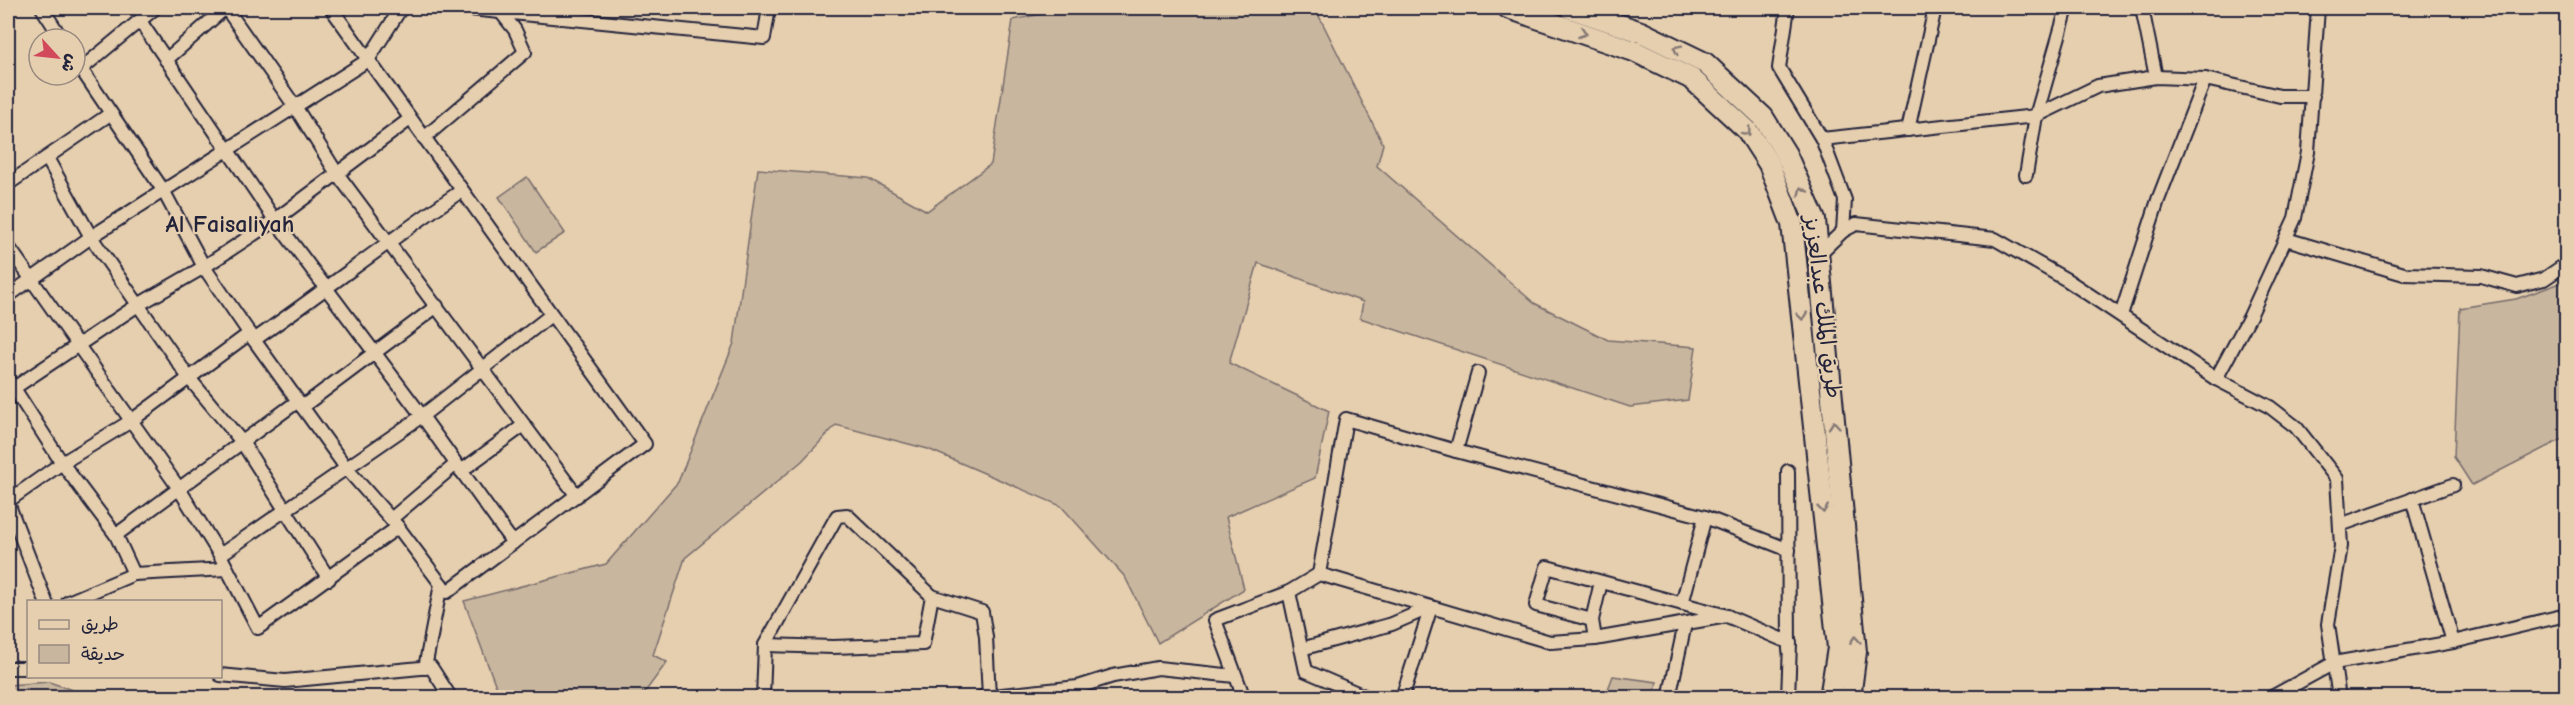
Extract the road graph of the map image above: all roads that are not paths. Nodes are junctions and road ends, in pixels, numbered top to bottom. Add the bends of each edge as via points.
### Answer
1 (42, 8) edge
2 (155, 8) edge
3 (226, 8) edge
4 (331, 8) edge
5 (401, 8) edge
6 (460, 8) edge
7 (769, 8) edge
8 (1508, 8) edge
9 (1570, 8) edge
10 (1788, 8) edge
11 (1935, 8) edge
12 (2067, 8) edge
13 (2142, 8) edge
14 (2318, 8) edge
15 (500, 11) junction
16 (140, 21) junction
17 (54, 27) edge
18 (87, 58) edge
19 (166, 60) junction
20 (368, 60) junction
21 (2156, 76) junction
22 (87, 78) edge
23 (2205, 79) junction
24 (2313, 96) junction
25 (296, 108) junction
26 (110, 114) junction
27 (2036, 116) junction
28 (410, 119) junction
29 (1908, 130) junction
30 (424, 138) junction
31 (1822, 139) junction
32 (227, 148) junction
33 (46, 158) junction
34 (336, 172) junction
35 (2026, 174) dead end
36 (8, 184) edge
37 (163, 190) junction
38 (462, 191) junction
39 (275, 220) junction
40 (1843, 231) junction
41 (91, 237) junction
42 (2286, 239) junction
43 (388, 241) junction
44 (8, 246) edge
45 (1818, 255) junction
46 (2566, 264) edge
47 (204, 267) junction
48 (31, 277) junction
49 (326, 289) junction
50 (8, 296) edge
51 (138, 305) junction
52 (437, 306) junction
53 (551, 315) junction
54 (2121, 315) junction
55 (252, 336) junction
56 (78, 347) junction
57 (375, 354) junction
58 (483, 368) junction
59 (1478, 373) dead end
60 (189, 378) junction
61 (2216, 379) junction
62 (10, 386) edge
63 (300, 404) junction
64 (422, 416) junction
65 (130, 421) junction
66 (524, 425) junction
67 (242, 442) junction
68 (1456, 451) junction
69 (62, 463) junction
70 (459, 467) junction
71 (347, 469) junction
72 (1788, 471) dead end
73 (2454, 485) dead end
74 (178, 488) junction
75 (577, 496) junction
76 (2412, 499) junction
77 (8, 502) edge
78 (285, 511) junction
79 (1705, 517) junction
80 (395, 523) junction
81 (2340, 525) junction
82 (116, 535) junction
83 (513, 543) junction
84 (1789, 550) junction
85 (220, 555) junction
86 (227, 569) junction
87 (134, 574) junction
88 (1319, 574) junction
89 (329, 579) junction
90 (1601, 582) junction
91 (441, 584) junction
92 (1289, 592) junction
93 (932, 596) junction
94 (45, 600) edge
95 (73, 600) edge
96 (1682, 604) junction
97 (1431, 607) junction
98 (2566, 615) edge
99 (1726, 616) junction
100 (1592, 620) junction
101 (1685, 624) junction
102 (1595, 639) junction
103 (2453, 642) junction
104 (1790, 643) junction
105 (765, 645) junction
106 (1300, 649) junction
107 (2334, 663) junction
108 (8, 668) edge
109 (27, 668) edge
110 (425, 668) junction
111 (222, 675) edge
112 (1235, 676) junction
113 (985, 697) edge
114 (451, 698) edge
115 (763, 698) edge
116 (1244, 698) edge
117 (1369, 698) edge
118 (1402, 698) edge
119 (1669, 698) edge
120 (1779, 698) edge
121 (1788, 698) edge
122 (1830, 698) edge
123 (1850, 698) edge
124 (2270, 698) edge
125 (2339, 698) edge

1 - 17 street
2 - 16 street
3 - 19 street
3 - 25 street
4 - 20 street
5 - 20 street
6 - 15 street
7 - 15 street via 764,38
8 -> 122 highway, طريق الملك عبدالعزيز via 1634,51 1692,79 1747,130 1769,164 1792,224 1838,648
45 -> 9 highway, طريق الملك عبدالعزيز via 1815,220 1786,154 1763,117 1706,63 1641,32
10 - 31 street via 1779,68
11 - 29 street
12 - 27 street
13 - 21 street
14 - 24 street
15 - 30 street via 525,52
16 - 18 street
16 - 19 street
19 - 32 street
20 - 25 street
20 - 28 street
21 - 23 street
21 - 27 street via 2098,86
22 - 26 street
23 - 24 street via 2280,96
23 - 54 street via 2158,200
24 - 42 street via 2308,152 2295,218
25 - 32 street
25 - 34 street
26 - 33 street
26 - 37 street
27 - 29 street
27 - 35 street
28 - 30 street
28 - 34 street
29 - 31 street
30 - 38 street
31 - 40 street via 1845,200
32 - 37 street
32 - 39 street
33 - 36 street
33 - 41 street
34 - 39 street
34 - 43 street
37 - 41 street
37 - 47 street
38 - 43 street
38 - 53 street
39 - 47 street
39 - 49 street
40 - 45 street
40 - 54 street via 1856,224 1995,239
41 - 48 street
41 - 51 street
42 - 46 street via 2404,274 2481,276 2517,286 2544,279
42 - 61 street
43 - 49 street
43 - 52 street
44 - 48 street
123 -> 45 highway, طريق الملك عبدالعزيز via 1856,652
47 - 51 street
47 - 55 street
48 - 50 street
48 - 56 street
49 - 55 street
49 - 57 street
51 - 56 street
51 - 60 street
52 - 57 street
52 - 58 street
53 - 58 street
53 - 75 street via 645,444
54 - 61 street
55 - 60 street
55 - 63 street
56 - 62 street
56 - 65 street
57 - 63 street
57 - 64 street
58 - 64 street
58 - 66 street
59 - 68 street
60 - 65 street
60 - 67 street
61 - 81 street via 2270,406 2296,427 2337,478
62 - 69 street
63 - 67 street
63 - 71 street
64 - 70 street
64 - 71 street
65 - 69 street
65 - 74 street
66 - 70 street
66 - 75 street
67 - 74 street
67 - 78 street
68 - 79 street
68 - 88 street via 1346,418
69 - 77 street
69 - 82 street
70 - 80 street
70 - 83 street
71 - 78 street
71 - 80 street
72 - 84 street
73 - 76 street
74 - 82 street
74 - 85 street
75 - 83 street
76 - 81 street
76 - 103 street
77 - 94 street
78 - 85 street
78 - 89 street
79 - 84 street
79 - 96 street
80 - 89 street
80 - 91 street
81 - 107 street via 2341,546 2328,624
82 - 87 street
83 - 91 street via 447,592
84 - 104 street
85 - 86 street
86 - 87 street
86 - 89 street via 258,628
87 - 95 street
88 - 92 street
88 - 97 street
90 - 96 street
90 - 100 street
90 - 100 street via 1547,567 1536,605
91 - 110 street
92 - 106 street
92 - 112 street via 1215,620
93 - 105 street via 923,644
93 - 105 street via 847,515 837,516
93 - 113 street via 982,612 986,638
96 - 99 street
97 - 102 street via 1550,642
97 - 106 street via 1392,624
97 - 118 street
98 - 103 street
99 - 101 street
99 - 104 street
100 - 102 street
101 - 102 street
101 - 119 street
103 - 107 street
104 - 120 street
104 - 121 street
105 - 115 street
106 - 117 street via 1306,670
107 - 124 street
107 - 125 street
108 - 109 street
110 - 111 street via 285,681
110 - 114 street via 431,667
112 - 113 street via 1158,668 1078,687
112 - 116 street

